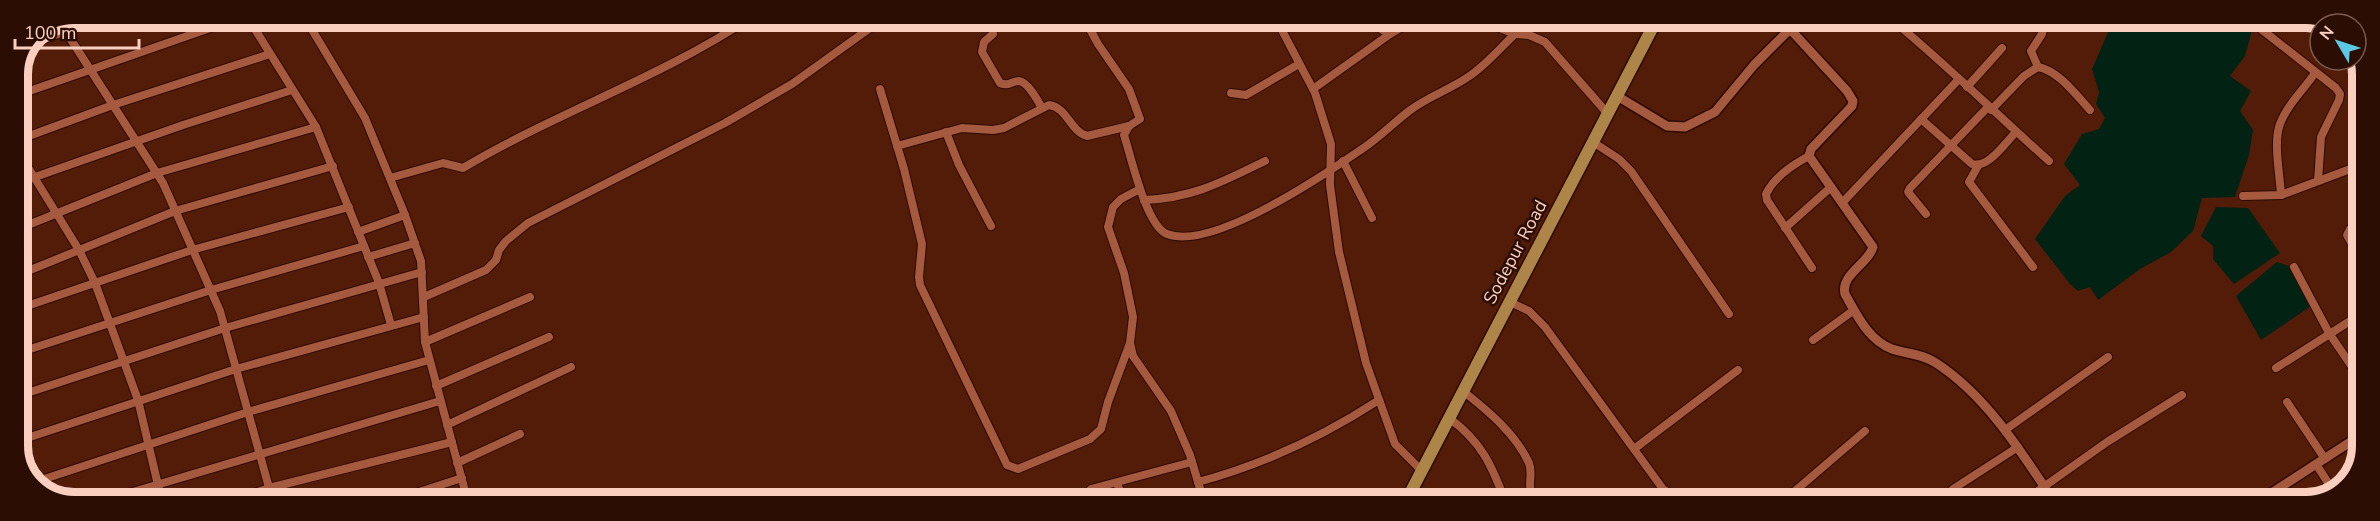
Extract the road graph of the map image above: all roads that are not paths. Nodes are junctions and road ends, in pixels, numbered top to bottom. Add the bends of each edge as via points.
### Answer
1 (65, 29) edge
2 (207, 29) edge
3 (255, 29) edge
4 (312, 29) edge
5 (734, 29) edge
6 (869, 29) edge
7 (1090, 29) edge
8 (1281, 29) edge
9 (1381, 29) edge
10 (1399, 29) edge
11 (1502, 29) edge
12 (1652, 29) edge
13 (1788, 29) edge
14 (1790, 29) edge
15 (1902, 29) edge
16 (2043, 29) edge
17 (2261, 29) edge
18 (993, 34) dead end
19 (1390, 34) junction
20 (1515, 34) junction
21 (2002, 48) dead end
22 (270, 54) junction
23 (1299, 64) junction
24 (2038, 67) junction
25 (90, 69) junction
26 (2315, 73) junction
27 (1959, 79) junction
28 (1967, 87) junction
29 (880, 89) dead end
30 (1313, 89) junction
31 (292, 90) junction
32 (29, 91) edge
33 (1231, 93) dead end
34 (1617, 96) junction
35 (113, 105) junction
36 (1042, 108) junction
37 (1989, 108) junction
38 (2090, 110) dead end
39 (1608, 114) junction
40 (1921, 118) junction
41 (1129, 126) junction
42 (316, 127) junction
43 (946, 132) junction
44 (2016, 132) junction
45 (29, 136) edge
46 (136, 141) junction
47 (1593, 142) junction
48 (1950, 144) junction
49 (897, 146) junction
50 (1809, 156) junction
51 (1265, 161) dead end
52 (1343, 161) junction
53 (2049, 161) dead end
54 (333, 166) junction
55 (1978, 166) junction
56 (1332, 168) junction
57 (29, 169) edge
58 (2351, 169) edge
59 (157, 173) junction
60 (34, 177) junction
61 (390, 178) junction
62 (29, 179) edge
63 (2319, 181) junction
64 (1831, 187) junction
65 (1140, 189) junction
66 (2281, 195) junction
67 (2243, 196) dead end
68 (1144, 200) junction
69 (1843, 202) junction
70 (349, 207) junction
71 (175, 212) junction
72 (57, 213) junction
73 (1926, 214) dead end
74 (405, 215) junction
75 (1372, 218) dead end
76 (29, 225) edge
77 (991, 226) dead end
78 (1785, 228) junction
79 (2351, 228) edge
80 (358, 232) junction
81 (415, 243) junction
82 (2351, 243) edge
83 (364, 246) junction
84 (79, 250) junction
85 (192, 250) junction
86 (368, 257) junction
87 (2033, 267) dead end
88 (2294, 267) dead end
89 (1812, 268) dead end
90 (29, 270) edge
91 (422, 272) junction
92 (95, 283) junction
93 (379, 283) junction
94 (211, 290) junction
95 (424, 297) junction
96 (530, 297) dead end
97 (1510, 302) junction
98 (29, 305) edge
99 (1854, 310) junction
100 (1729, 314) dead end
101 (424, 317) junction
102 (2352, 320) edge
103 (109, 322) junction
104 (391, 325) junction
105 (225, 328) junction
106 (2329, 333) junction
107 (549, 338) dead end
108 (1813, 340) dead end
109 (424, 342) junction
110 (1130, 343) junction
111 (29, 349) edge
112 (2108, 357) dead end
113 (429, 360) junction
114 (124, 362) junction
115 (2352, 366) edge
116 (571, 367) dead end
117 (2276, 368) dead end
118 (236, 369) junction
119 (1738, 370) dead end
120 (436, 386) junction
121 (1463, 391) junction
122 (29, 392) edge
123 (2182, 395) dead end
124 (138, 400) junction
125 (1379, 400) junction
126 (441, 401) junction
127 (2287, 402) dead end
128 (248, 412) junction
129 (1449, 418) junction
130 (447, 425) junction
131 (2005, 430) junction
132 (1865, 432) dead end
133 (520, 434) dead end
134 (29, 438) edge
135 (2352, 441) edge
136 (452, 442) junction
137 (148, 444) junction
138 (2018, 447) junction
139 (1634, 448) junction
140 (261, 455) junction
141 (1192, 462) junction
142 (2320, 462) junction
143 (457, 463) junction
144 (1422, 471) junction
145 (462, 478) junction
146 (44, 480) edge
147 (1198, 482) junction
148 (1118, 483) junction
149 (2330, 484) edge
150 (157, 485) junction
151 (2044, 487) junction
152 (269, 488) junction
153 (1090, 489) dead end
154 (1953, 489) dead end
155 (133, 492) edge
156 (159, 492) edge
157 (257, 492) edge
158 (270, 492) edge
159 (419, 492) edge
160 (466, 492) edge
161 (1121, 492) edge
162 (1201, 492) edge
163 (1411, 492) edge
164 (1501, 492) edge
165 (1529, 492) edge
166 (1668, 492) edge
167 (1794, 492) edge
168 (2037, 492) edge
169 (2047, 492) edge
170 (2273, 492) edge

1 - 25 street
2 - 25 street
3 - 22 street
4 - 61 street via 365,118
5 - 61 street via 463,168 443,163
6 - 95 street via 792,84 725,123 528,223 506,241 486,270
7 - 41 street via 1129,89 1140,119
8 - 23 street
9 - 19 street
10 - 19 street
11 - 20 street
12 - 34 main road, Sodepur Road
13 - 34 street via 1715,112 1685,127 1667,126
14 - 50 street via 1853,101
15 - 27 street
16 - 24 street via 2031,51
17 - 26 street
18 - 36 street via 981,47 995,75 1004,85 1023,83
19 - 30 street
20 - 39 street via 1545,42
20 - 52 street via 1469,77 1410,110
21 - 28 street
22 - 31 street
22 - 35 street
23 - 30 street
23 - 33 street via 1246,95
24 - 37 street
24 - 38 street via 2062,81
25 - 32 street
25 - 35 street
26 - 63 street via 2340,94 2321,137
26 - 66 street via 2279,124
27 - 28 street
27 - 40 street
28 - 37 street
29 - 49 street
30 - 56 street via 1331,144
31 - 42 street
31 - 46 street
34 - 39 main road, Sodepur Road
35 - 45 street
35 - 46 street
36 - 41 street via 1056,106 1087,136
36 - 43 street via 1004,128
37 - 44 street
37 - 48 street
39 - 47 main road, Sodepur Road
40 - 48 street
40 - 69 street
41 - 65 street via 1124,135
42 - 54 street
42 - 59 street
43 - 49 street
43 - 77 street
44 - 53 street
44 - 55 street
46 - 59 street
46 - 60 street
47 - 97 main road, Sodepur Road
47 - 100 street via 1631,171
48 - 55 street
48 - 73 street via 1908,192
49 - 110 street via 922,244 920,285 1007,465 1018,469 1090,439 1101,429
50 - 64 street
50 - 78 street via 1780,176 1766,194
51 - 68 street via 1198,191
52 - 56 street
52 - 75 street
54 - 70 street
54 - 71 street
55 - 87 street via 1969,182
56 - 68 street via 1278,202 1219,230 1180,236 1165,233
56 - 125 street via 1330,185 1347,292
57 - 60 street
58 - 63 street
59 - 71 street
59 - 72 street
60 - 62 street
60 - 72 street
61 - 74 street
63 - 66 street
64 - 69 street
64 - 78 street
65 - 68 street
65 - 110 street via 1113,207 1108,227 1124,273 1133,317
66 - 67 street
69 - 99 street via 1873,247 1843,290
70 - 80 street
70 - 85 street
71 - 84 street
71 - 85 street
72 - 76 street
72 - 84 street
74 - 80 street
74 - 81 street
78 - 89 street
79 - 82 street via 2347,235
80 - 83 street
81 - 86 street
81 - 91 street
83 - 86 street
83 - 94 street
84 - 90 street
84 - 92 street
85 - 92 street
85 - 94 street
86 - 93 street
88 - 106 street
91 - 93 street
91 - 95 street
92 - 98 street
92 - 103 street
93 - 104 street
93 - 105 street
94 - 103 street
94 - 105 street
95 - 101 street
96 - 109 street
97 - 121 main road, Sodepur Road
97 - 139 street via 1529,311 1545,327
99 - 108 street
99 - 131 street via 1877,340 1936,363 1962,384
101 - 104 street
101 - 109 street
102 - 106 street
103 - 111 street
103 - 114 street
104 - 118 street
105 - 114 street
105 - 118 street
106 - 115 street
106 - 117 street
107 - 120 street
109 - 113 street
110 - 141 street via 1133,356 1171,411
112 - 131 street
113 - 120 street
113 - 128 street
114 - 122 street
114 - 124 street
116 - 130 street
118 - 124 street
118 - 128 street
119 - 139 street
120 - 126 street
121 - 129 main road, Sodepur Road
121 - 165 street via 1490,412 1522,452 1530,465
123 - 151 street
124 - 134 street
124 - 137 street
125 - 144 street via 1395,444
125 - 147 street via 1342,424 1261,464
126 - 130 street
126 - 140 street
127 - 142 street
128 - 137 street
128 - 140 street
129 - 144 main road, Sodepur Road
129 - 164 street via 1466,430 1484,453
130 - 136 street
131 - 138 street
132 - 167 street
133 - 143 street
135 - 142 street
136 - 143 street
136 - 152 street
137 - 146 street
137 - 150 street
138 - 151 street
138 - 154 street
139 - 166 street
140 - 150 street
140 - 152 street
141 - 147 street
141 - 148 street
142 - 149 street
142 - 170 street
143 - 145 street
144 - 163 main road, Sodepur Road
145 - 159 street
145 - 160 street
147 - 162 street
148 - 153 street
148 - 161 street
150 - 155 street
150 - 156 street
151 - 168 street
151 - 169 street
152 - 157 street
152 - 158 street

